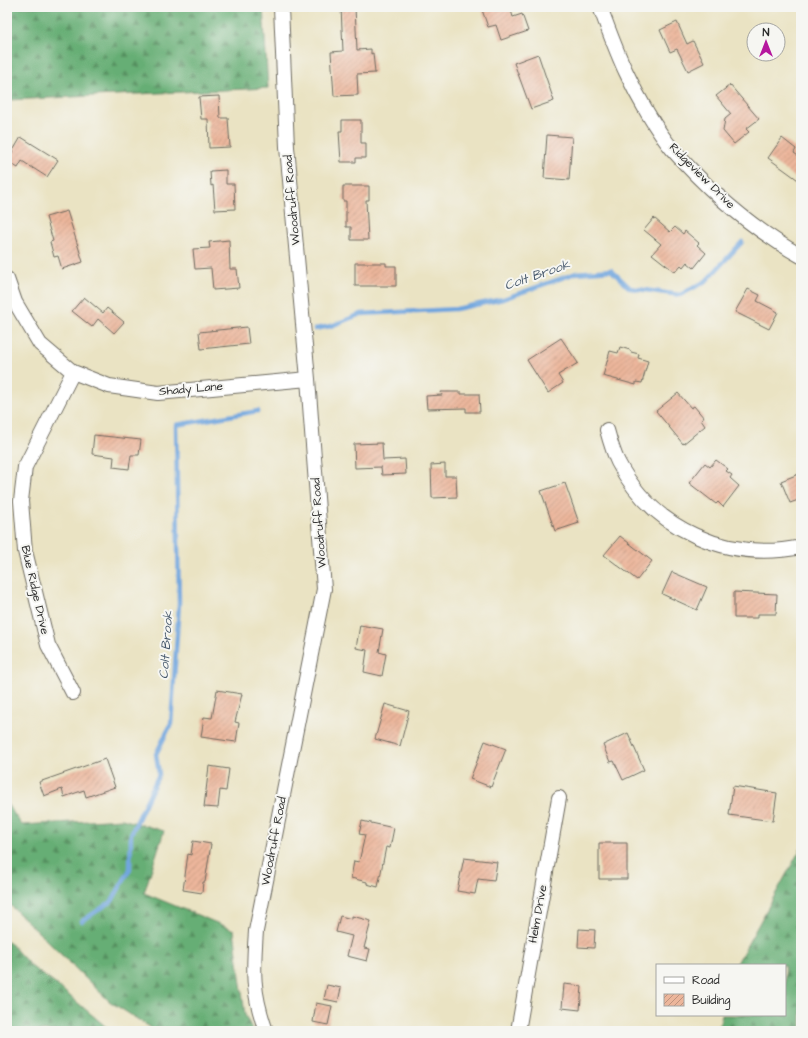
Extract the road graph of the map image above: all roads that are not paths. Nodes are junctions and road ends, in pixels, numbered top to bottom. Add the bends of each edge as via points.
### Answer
1 (281, 7) edge
2 (600, 7) edge
3 (801, 256) edge
4 (7, 279) edge
5 (72, 372) junction
6 (308, 379) junction
7 (607, 430) dead end
8 (801, 547) edge
9 (74, 693) dead end
10 (559, 798) dead end
11 (266, 1031) edge
12 (518, 1031) edge

1 - 6 street, Woodruff Road via 287,147
2 - 3 street, Ridgeview Drive via 625,71 672,149 721,198 773,241
4 - 5 street, Shady Lane via 15,302 40,344
5 - 6 street, Shady Lane via 109,386 158,393
5 - 9 street, Blue Ridge Drive via 25,467 21,501 25,551 48,645
6 - 11 street, Woodruff Road via 324,589 256,931 253,971 255,992
7 - 8 street via 617,462 629,480 665,520 701,539 740,549 781,551
10 - 12 street, Helm Drive

